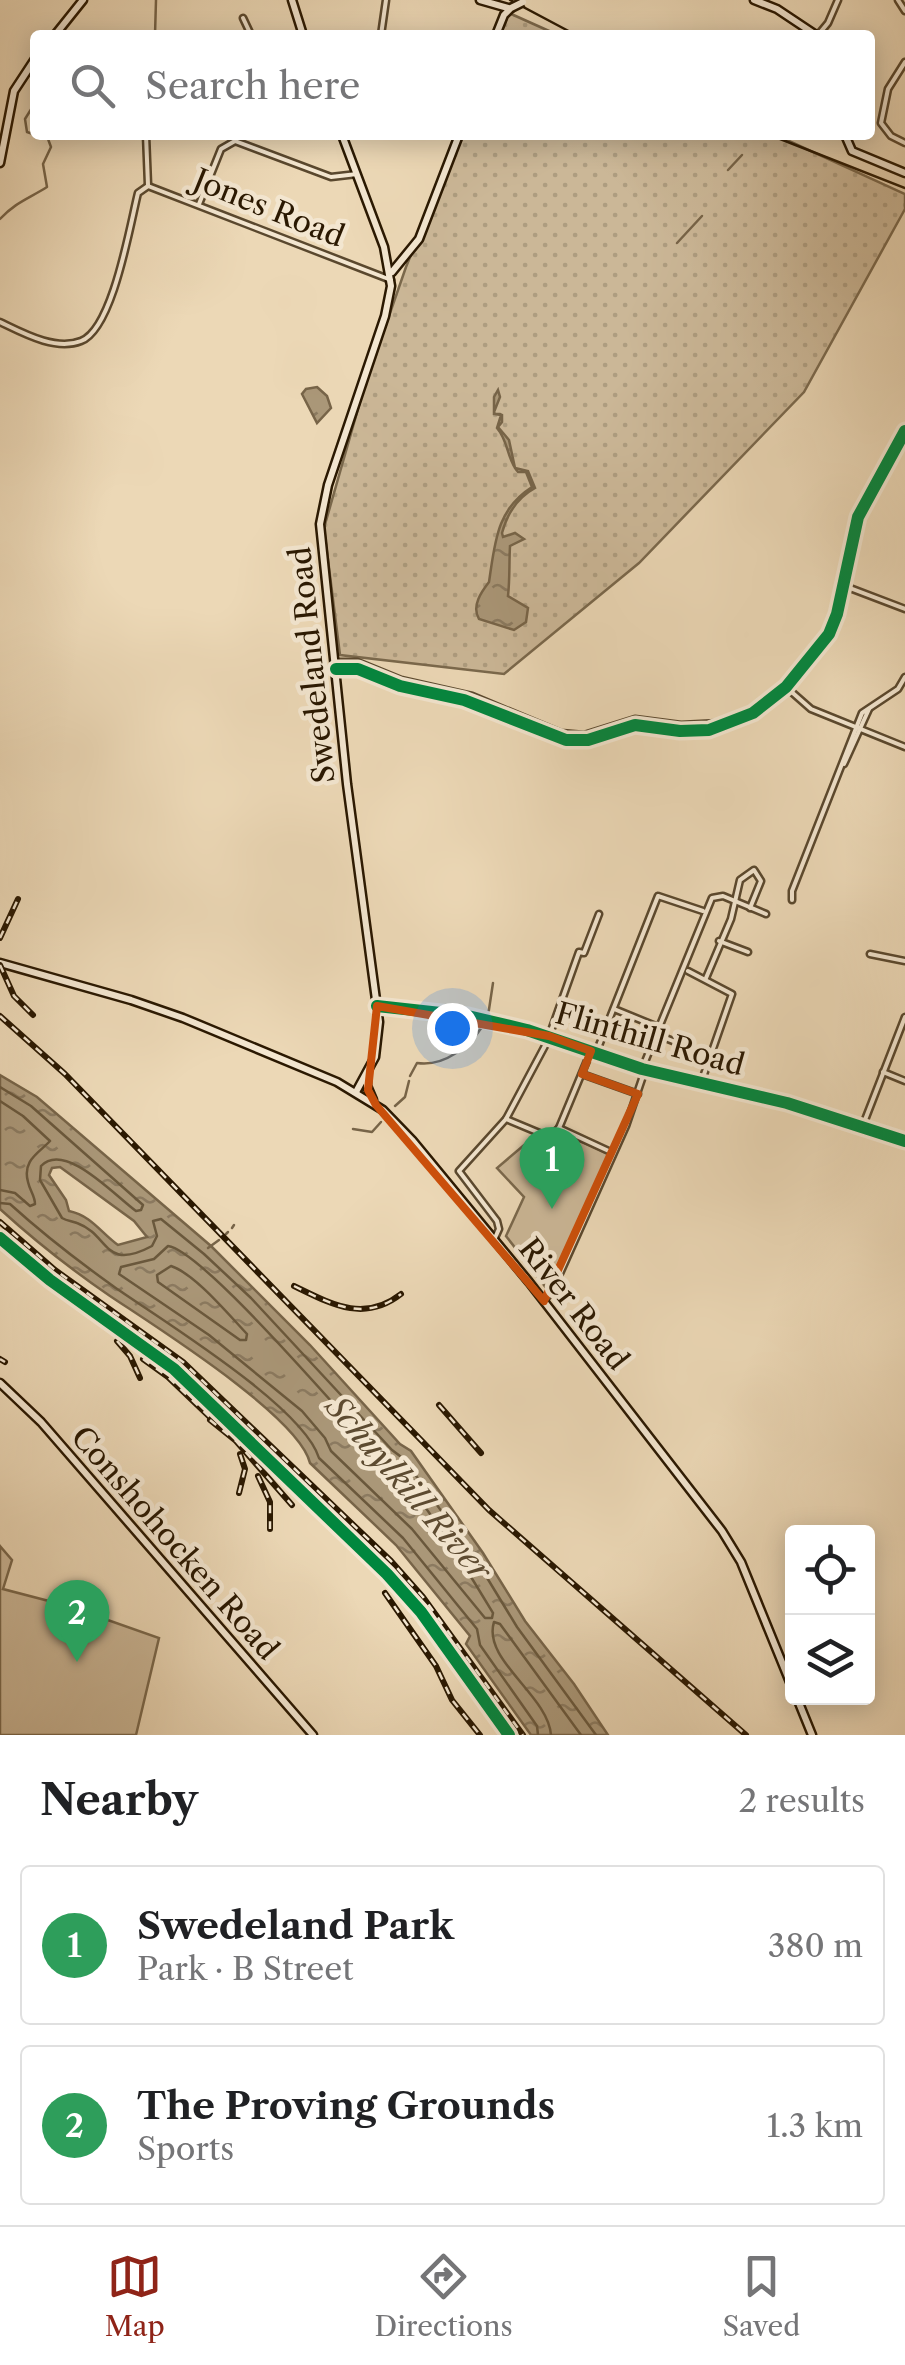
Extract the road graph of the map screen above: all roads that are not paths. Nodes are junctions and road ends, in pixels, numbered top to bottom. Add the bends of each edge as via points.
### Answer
1 (84, 0) edge
2 (292, 0) edge
3 (386, 0) edge
4 (480, 0) edge
5 (754, 0) edge
6 (838, 0) edge
7 (898, 0) edge
8 (526, 1) edge
9 (492, 5) junction
10 (510, 8) junction
11 (905, 11) edge
12 (243, 18) dead end
13 (502, 20) junction
14 (59, 30) edge
15 (249, 30) edge
16 (301, 30) edge
17 (382, 30) edge
18 (498, 30) edge
19 (807, 30) edge
20 (818, 30) edge
21 (905, 62) edge
22 (30, 67) edge
23 (146, 140) edge
24 (344, 140) edge
25 (457, 140) edge
26 (847, 140) edge
27 (905, 143) edge
28 (0, 163) edge
29 (905, 173) edge
30 (357, 174) junction
31 (148, 186) junction
32 (198, 205) junction
33 (391, 276) junction
34 (0, 322) edge
35 (905, 431) edge
36 (842, 584) junction
37 (905, 609) edge
38 (336, 665) junction
39 (905, 677) edge
40 (786, 687) junction
41 (858, 728) junction
42 (905, 747) edge
43 (734, 900) junction
44 (792, 900) dead end
45 (750, 908) junction
46 (705, 912) junction
47 (599, 914) dead end
48 (766, 914) dead end
49 (719, 942) junction
50 (748, 952) dead end
51 (870, 954) dead end
52 (905, 960) edge
53 (0, 963) edge
54 (688, 971) dead end
55 (706, 978) junction
56 (378, 1006) junction
57 (614, 1009) junction
58 (905, 1017) edge
59 (658, 1026) junction
60 (655, 1034) junction
61 (549, 1036) junction
62 (593, 1052) junction
63 (709, 1055) junction
64 (644, 1069) junction
65 (368, 1072) junction
66 (883, 1072) junction
67 (582, 1074) junction
68 (905, 1081) edge
69 (701, 1082) junction
70 (356, 1092) junction
71 (638, 1094) junction
72 (376, 1106) junction
73 (506, 1118) junction
74 (862, 1126) junction
75 (558, 1128) junction
76 (905, 1141) edge
77 (613, 1152) junction
78 (494, 1240) junction
79 (544, 1301) junction
80 (0, 1383) edge
81 (785, 1671) edge
82 (800, 1705) edge
83 (313, 1735) edge
84 (812, 1735) edge

1 - 14 main road
2 - 16 main road
3 - 17 street
4 - 9 main road
5 - 19 main road
6 - 20 street
7 - 11 street
8 - 10 main road, bridge
9 - 10 main road
9 - 13 main road
10 - 13 main road
12 - 15 street
13 - 18 main road
21 - 27 street via 888,89 881,123
22 - 28 main road via 14,91
23 - 31 street
24 - 30 main road
25 - 33 main road, Swedeland Road via 421,235
26 - 29 main road via 852,151
30 - 32 street via 331,177 234,141 220,150
30 - 33 main road
31 - 32 street, Jones Road
31 - 34 street, Jones Road via 138,192 110,302 87,338 48,342
32 - 33 street, Jones Road
33 - 38 main road, Swedeland Road via 386,316 321,515
35 - 36 street via 861,511
36 - 37 street
36 - 40 street via 829,634
38 - 40 street via 357,662 466,694 561,733 584,734 638,718 681,725 730,722 762,708
38 - 56 main road, Swedeland Road
39 - 41 street via 862,714
40 - 41 street via 810,709
41 - 42 street
41 - 44 street
43 - 45 street
43 - 45 street via 740,880 754,870 761,881
43 - 46 street via 718,894
43 - 49 street
45 - 48 street
46 - 57 street via 658,896
46 - 59 street
47 - 61 street
49 - 50 street
49 - 55 street
51 - 52 street
53 - 70 main road, River Road via 168,1013
54 - 55 street
55 - 63 street via 732,994
56 - 61 main road, Flinthill Road via 468,1016
56 - 65 main road, Swedeland Road via 379,1040
57 - 59 street
57 - 62 street
58 - 66 street
59 - 60 street
60 - 63 street
60 - 64 street
61 - 62 main road, Flinthill Road
61 - 73 street
62 - 64 main road, Flinthill Road
62 - 67 street
63 - 69 street
64 - 69 main road, Flinthill Road
64 - 71 street
65 - 70 main road, Swedeland Road
65 - 72 main road
66 - 68 street
66 - 74 street
67 - 71 street
67 - 75 street
69 - 74 main road, Flinthill Road
70 - 72 main road, River Road
71 - 77 street
72 - 78 main road, River Road
73 - 75 street via 550,1137
73 - 78 street via 459,1170 497,1220
74 - 76 main road, Flinthill Road
75 - 77 street
77 - 79 street
78 - 79 main road, River Road
79 - 81 main road, River Road via 738,1556
80 - 83 main road, Conshohocken Road
82 - 84 main road

